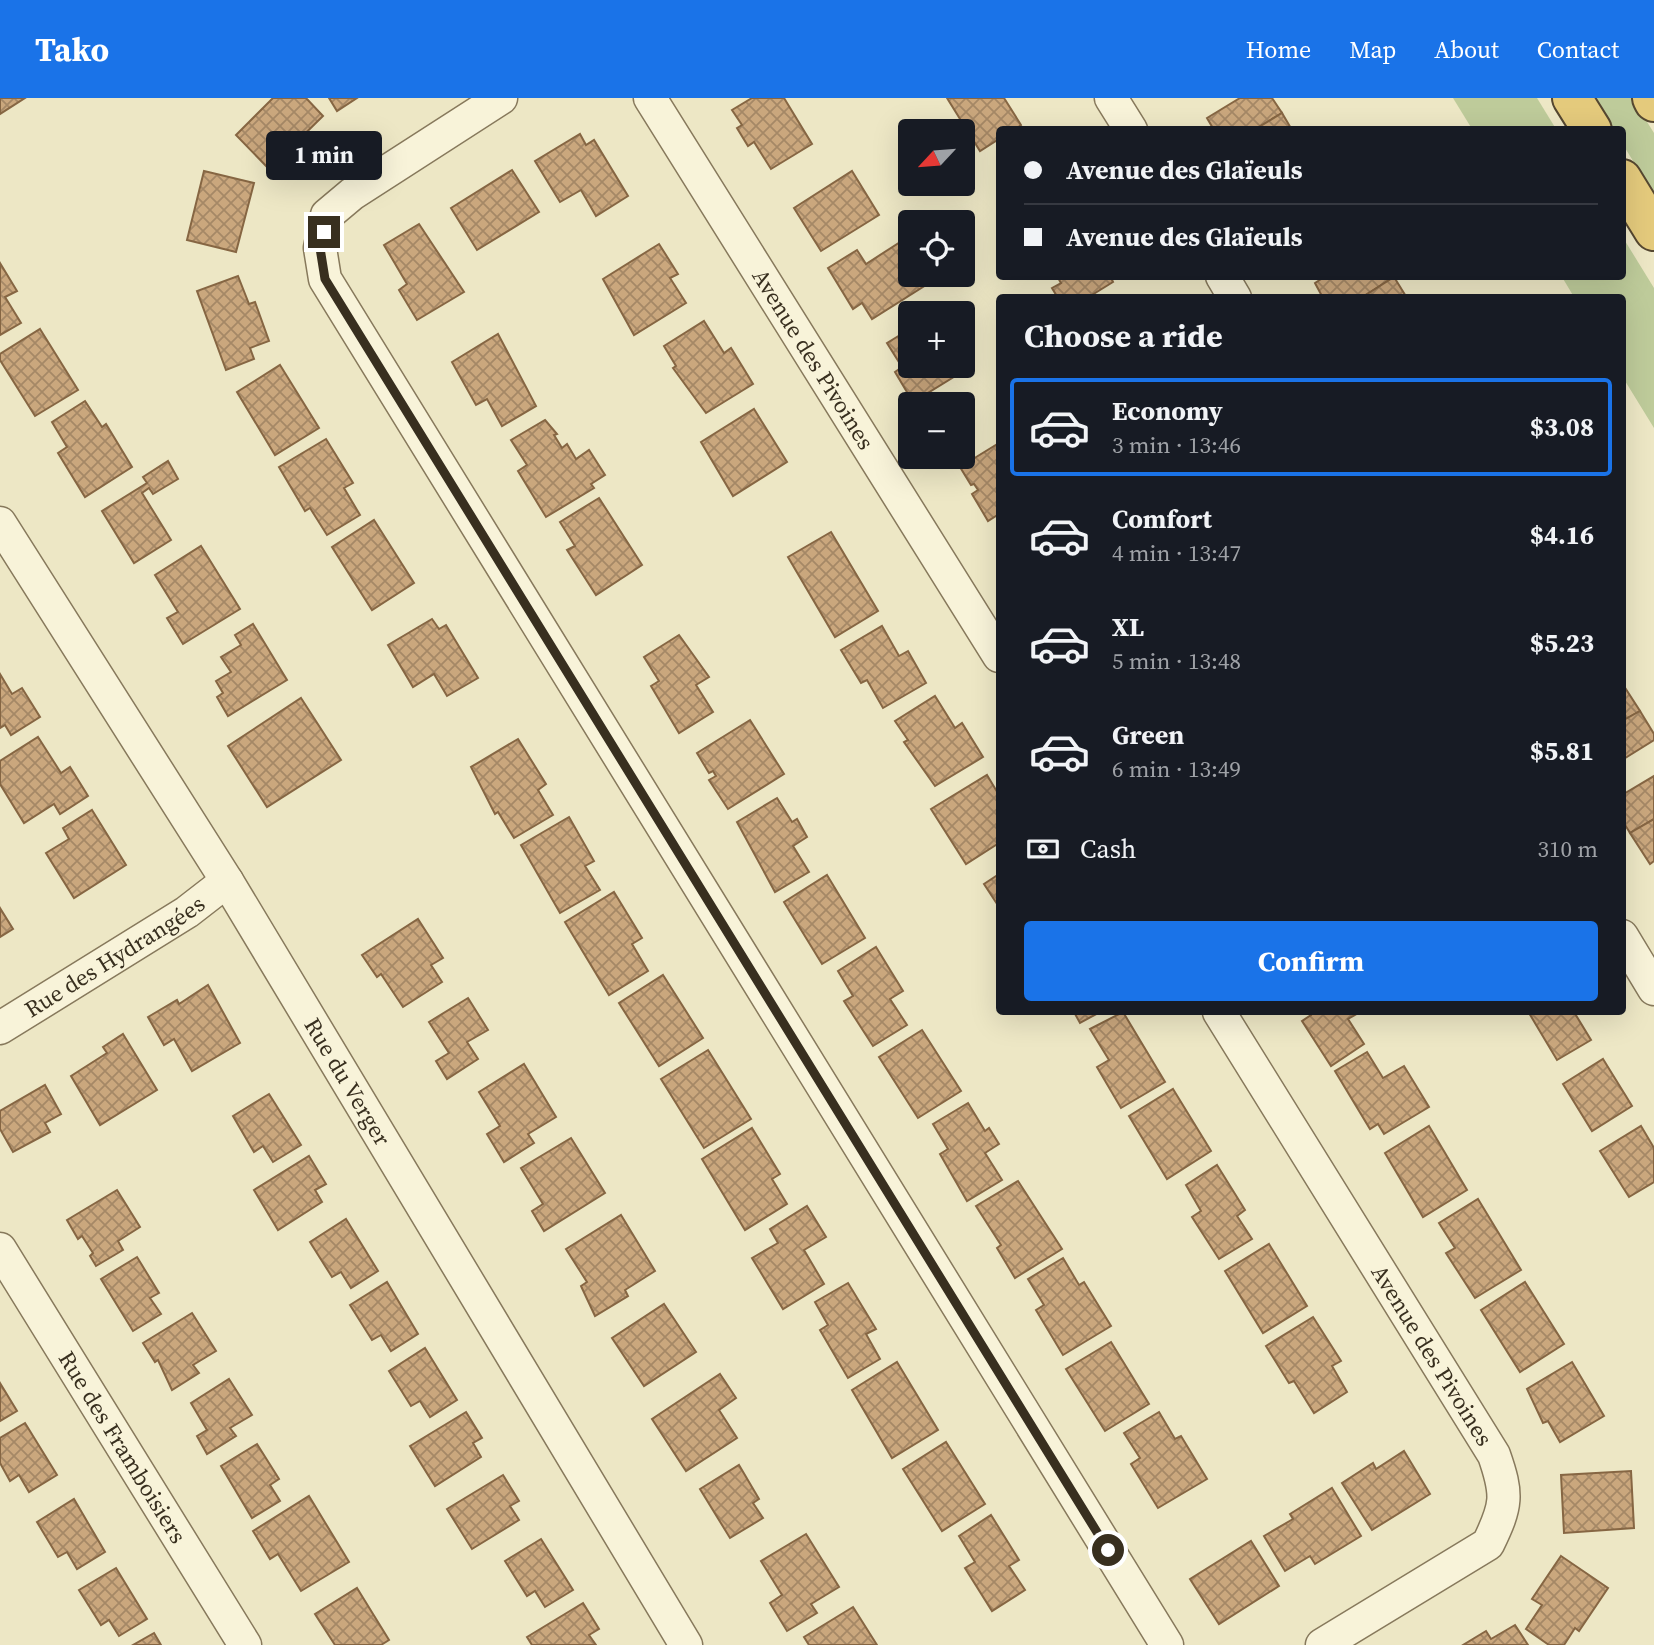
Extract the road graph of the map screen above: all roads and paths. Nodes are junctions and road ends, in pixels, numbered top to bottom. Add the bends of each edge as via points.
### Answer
1 (501, 98) edge
2 (650, 98) edge
3 (1111, 98) edge
4 (1572, 98) edge
5 (1128, 126) edge
6 (1590, 126) edge
7 (1626, 186) edge
8 (1654, 231) edge
9 (0, 523) edge
10 (8, 554) edge
11 (996, 651) edge
12 (227, 881) junction
13 (1626, 943) edge
14 (1654, 989) edge
15 (1222, 1015) edge
16 (0, 1028) edge
17 (0, 1249) edge
18 (245, 1645) edge
19 (686, 1645) edge
20 (1167, 1645) edge
21 (1322, 1645) edge

1 - 20 street via 327,215 320,248 325,279
2 - 11 street, Avenue des Pivoines
3 - 5 street
4 - 6 highway
7 - 8 highway
9 - 10 street, Rue du Verger
10 - 12 street, Rue du Verger
12 - 16 street, Rue des Hydrangées via 187,912
12 - 19 street, Rue du Verger
13 - 14 street
15 - 21 street, Avenue des Pivoines via 1494,1454 1505,1485 1502,1515 1488,1544
17 - 18 street, Rue des Framboisiers

